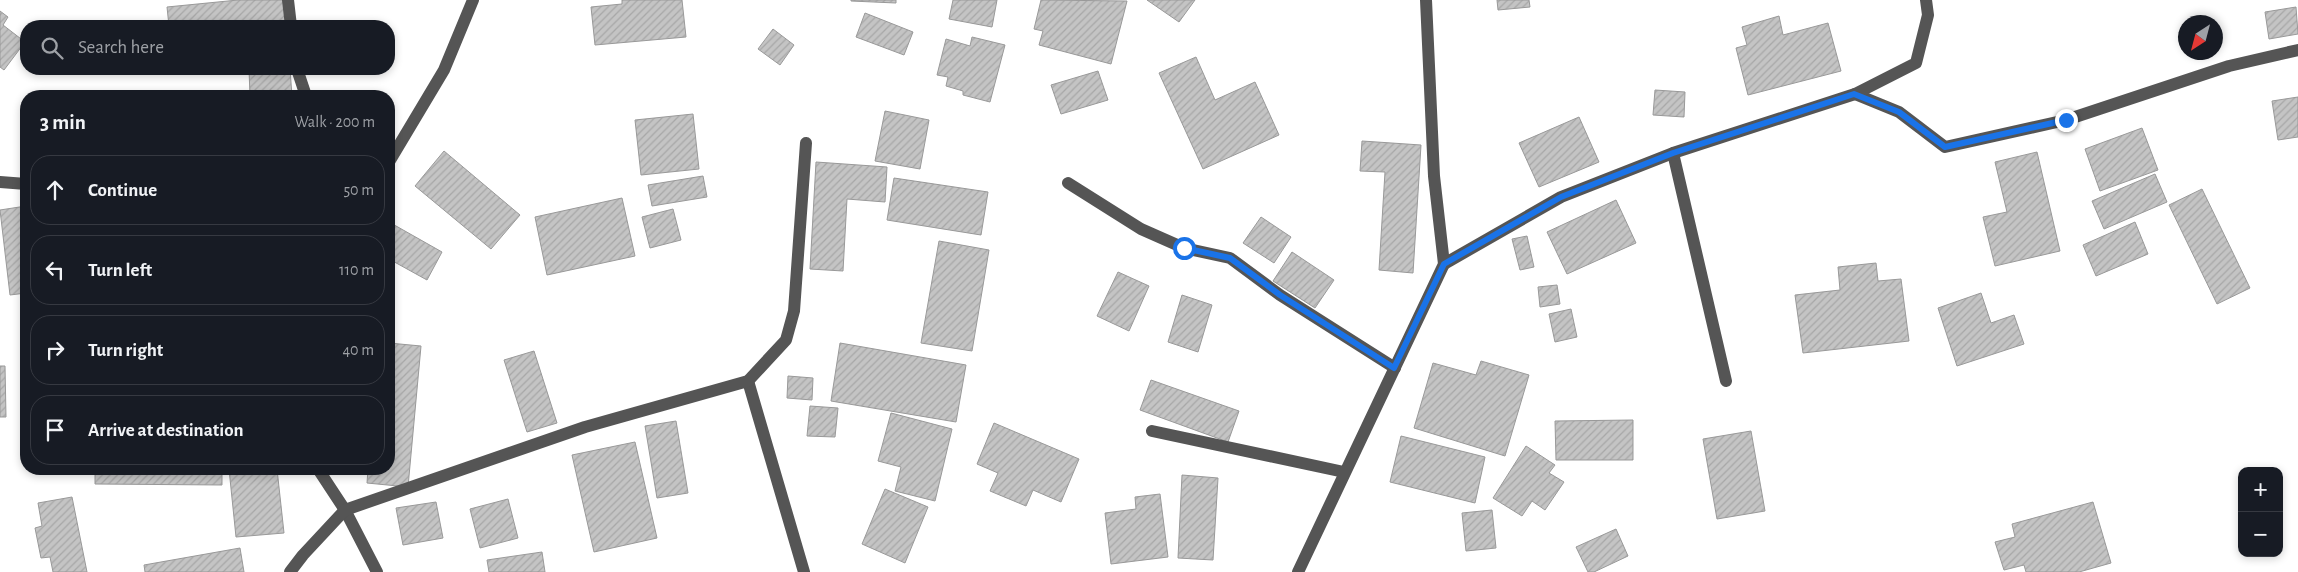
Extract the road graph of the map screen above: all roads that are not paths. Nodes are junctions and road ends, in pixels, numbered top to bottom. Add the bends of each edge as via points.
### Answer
1 (288, 0) edge
2 (473, 0) edge
3 (1426, 0) edge
4 (1926, 0) edge
5 (290, 20) edge
6 (2298, 50) edge
7 (299, 75) edge
8 (304, 90) edge
9 (1854, 94) junction
10 (806, 143) dead end
11 (395, 152) edge
12 (1673, 153) junction
13 (0, 182) edge
14 (1068, 183) dead end
15 (20, 184) edge
16 (1444, 264) junction
17 (1394, 368) junction
18 (748, 381) junction
19 (1726, 381) dead end
20 (1152, 431) dead end
21 (1344, 472) junction
22 (322, 475) edge
23 (345, 510) junction
24 (290, 572) edge
25 (377, 572) edge
26 (804, 572) edge
27 (1298, 572) edge

1 - 5 street
2 - 11 street via 444,70
3 - 16 street via 1434,176
4 - 9 street via 1928,15 1916,63
6 - 9 street via 2229,66 2066,120 1945,147 1899,112
7 - 8 street
9 - 12 street
10 - 18 street via 794,311 786,340
12 - 16 street via 1561,197
12 - 19 street
13 - 15 street
14 - 17 street via 1141,229 1184,248 1230,258 1280,295
16 - 17 street
17 - 21 street
18 - 23 street via 585,427
18 - 26 street
20 - 21 street
21 - 27 street
22 - 23 street
23 - 24 street
23 - 25 street

